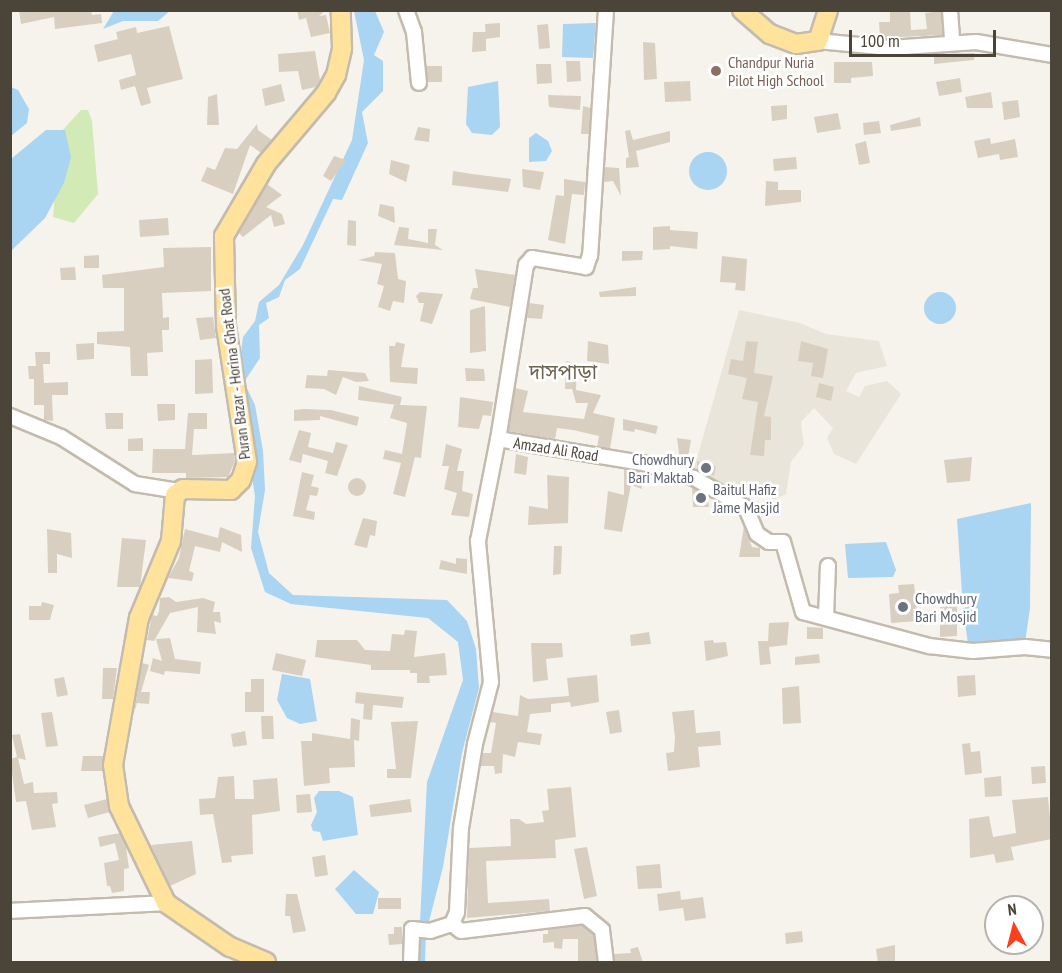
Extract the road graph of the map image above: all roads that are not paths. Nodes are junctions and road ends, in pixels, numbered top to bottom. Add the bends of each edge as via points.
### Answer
1 (340, 10) edge
2 (406, 10) edge
3 (606, 10) edge
4 (742, 10) edge
5 (950, 10) edge
6 (828, 13) edge
7 (818, 41) junction
8 (952, 42) junction
9 (1052, 55) edge
10 (419, 83) dead end
11 (10, 417) edge
12 (498, 439) junction
13 (178, 492) junction
14 (828, 566) dead end
15 (826, 617) junction
16 (1052, 650) edge
17 (166, 903) junction
18 (10, 910) edge
19 (453, 924) junction
20 (266, 963) edge
21 (411, 963) edge
22 (606, 963) edge

1 - 13 main road, Puran Bazar - Horina Ghat Road via 342,48 336,75 326,93 266,164 224,236 226,326 247,462 241,480 231,490
2 - 10 street via 414,32
3 - 12 street, Amzad Ali Road via 590,255 586,267 532,258 526,265
4 - 7 main road via 784,41
5 - 8 street
6 - 7 main road
7 - 8 street via 890,48
8 - 9 street
11 - 13 street via 61,437 135,484
12 - 15 street, Amzad Ali Road via 647,464 694,477 746,508 757,534 769,542 783,542 803,612
12 - 19 street via 478,541 490,682 464,807
13 - 17 main road via 171,541 139,618 113,765 119,806
14 - 15 street
15 - 16 street, Amzad Ali Road via 929,646 973,651 1025,647
17 - 18 street
17 - 20 main road via 230,947
19 - 21 street via 430,931 412,929
19 - 22 street via 461,931 585,916 602,930

